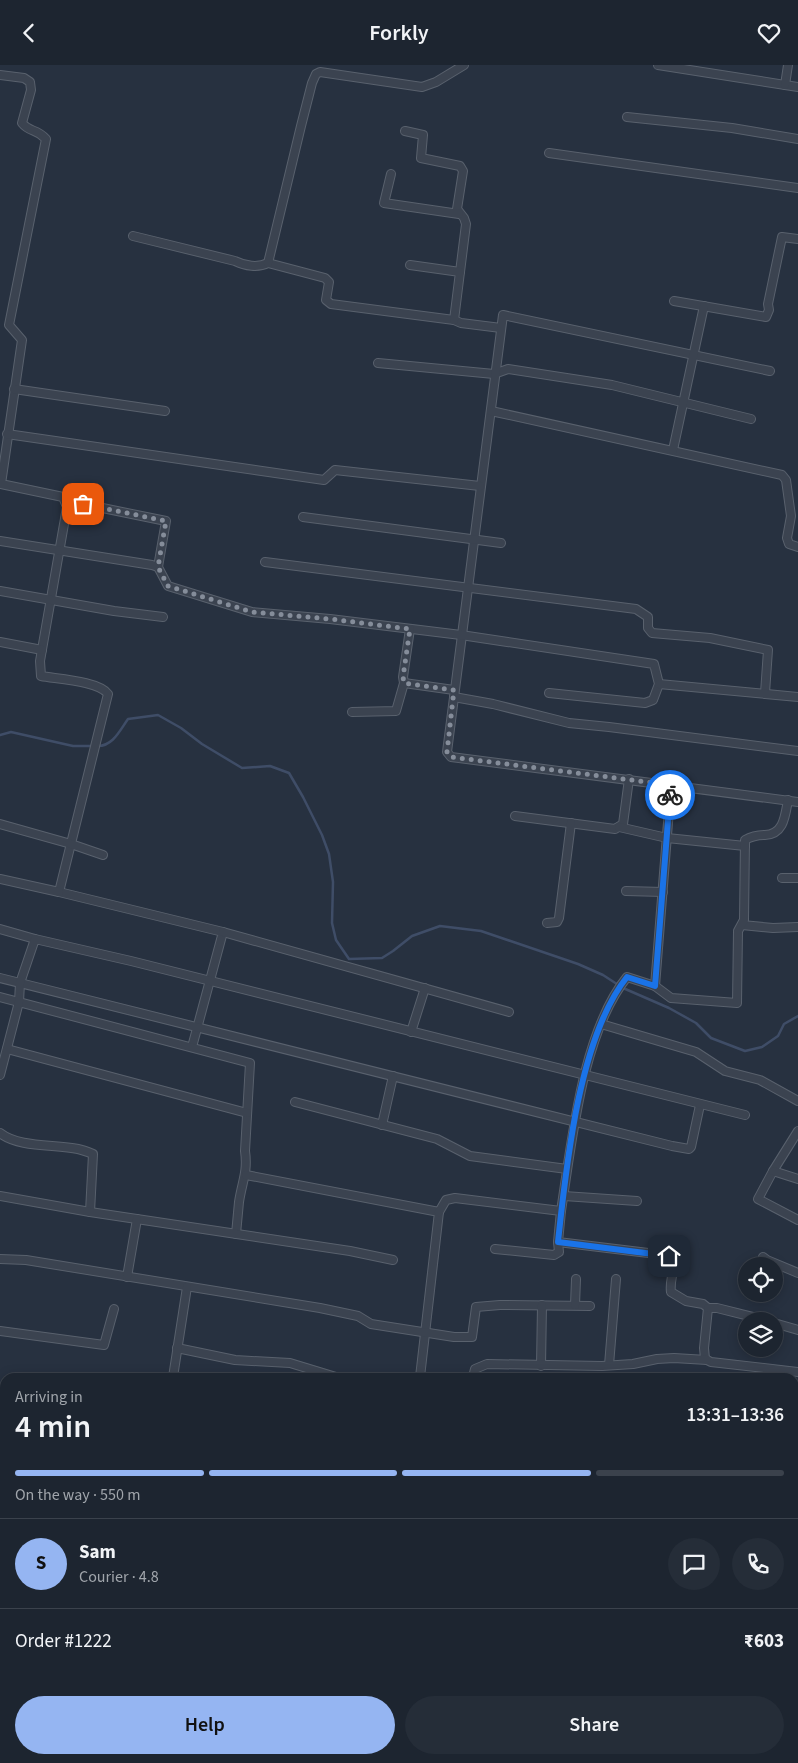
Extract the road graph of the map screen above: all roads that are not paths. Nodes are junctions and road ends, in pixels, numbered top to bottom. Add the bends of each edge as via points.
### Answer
1 (464, 65) edge
2 (658, 65) edge
3 (788, 65) edge
4 (0, 75) edge
5 (785, 85) junction
6 (798, 87) edge
7 (626, 117) dead end
8 (405, 131) dead end
9 (798, 139) edge
10 (549, 153) dead end
11 (391, 173) dead end
12 (798, 188) edge
13 (459, 214) junction
14 (132, 236) dead end
15 (798, 239) edge
16 (268, 263) junction
17 (410, 265) dead end
18 (460, 272) junction
19 (674, 301) dead end
20 (704, 306) junction
21 (454, 320) junction
22 (501, 328) junction
23 (694, 354) junction
24 (378, 363) dead end
25 (770, 371) dead end
26 (495, 374) junction
27 (14, 389) junction
28 (683, 403) junction
29 (165, 411) dead end
30 (490, 411) junction
31 (751, 419) dead end
32 (7, 434) junction
33 (672, 450) junction
34 (0, 483) edge
35 (480, 486) junction
36 (67, 507) junction
37 (303, 517) dead end
38 (474, 539) junction
39 (0, 541) edge
40 (501, 543) dead end
41 (798, 547) edge
42 (59, 551) junction
43 (265, 563) dead end
44 (158, 567) junction
45 (467, 589) junction
46 (0, 591) edge
47 (51, 599) junction
48 (164, 617) dead end
49 (410, 629) junction
50 (461, 635) junction
51 (0, 642) edge
52 (42, 650) junction
53 (404, 683) junction
54 (660, 683) junction
55 (549, 693) dead end
56 (764, 693) junction
57 (454, 694) junction
58 (798, 697) edge
59 (352, 712) dead end
60 (798, 751) edge
61 (629, 779) junction
62 (671, 785) junction
63 (788, 801) junction
64 (798, 802) edge
65 (515, 816) dead end
66 (571, 823) junction
67 (0, 825) edge
68 (619, 827) junction
69 (667, 838) junction
70 (71, 844) junction
71 (745, 846) junction
72 (103, 855) dead end
73 (782, 878) dead end
74 (798, 878) edge
75 (0, 879) edge
76 (626, 891) dead end
77 (59, 892) junction
78 (663, 892) junction
79 (547, 923) dead end
80 (742, 925) junction
81 (798, 927) edge
82 (0, 929) edge
83 (224, 932) junction
84 (35, 939) junction
85 (0, 978) edge
86 (210, 981) junction
87 (20, 983) junction
88 (655, 986) junction
89 (425, 988) junction
90 (0, 997) edge
91 (19, 1002) junction
92 (509, 1012) dead end
93 (601, 1024) junction
94 (198, 1028) junction
95 (411, 1032) junction
96 (192, 1047) junction
97 (7, 1049) junction
98 (2, 1061) edge
99 (0, 1075) edge
100 (584, 1075) junction
101 (393, 1076) junction
102 (798, 1101) edge
103 (295, 1102) dead end
104 (700, 1105) junction
105 (247, 1113) junction
106 (745, 1115) dead end
107 (575, 1122) junction
108 (382, 1125) junction
109 (798, 1131) edge
110 (0, 1133) edge
111 (567, 1169) junction
112 (773, 1171) junction
113 (246, 1175) junction
114 (798, 1179) edge
115 (0, 1196) edge
116 (564, 1196) junction
117 (637, 1201) dead end
118 (561, 1211) junction
119 (90, 1212) junction
120 (439, 1212) junction
121 (137, 1219) junction
122 (798, 1220) edge
123 (236, 1234) junction
124 (558, 1242) junction
125 (495, 1249) dead end
126 (0, 1259) edge
127 (393, 1260) dead end
128 (783, 1267) edge
129 (798, 1273) edge
130 (127, 1277) junction
131 (576, 1279) dead end
132 (616, 1279) dead end
133 (187, 1287) junction
134 (542, 1305) junction
135 (576, 1305) junction
136 (590, 1306) dead end
137 (708, 1308) junction
138 (114, 1309) dead end
139 (738, 1313) edge
140 (783, 1326) edge
141 (798, 1330) edge
142 (0, 1331) edge
143 (426, 1332) junction
144 (177, 1348) junction
145 (706, 1359) junction
146 (609, 1365) junction
147 (541, 1366) junction
148 (798, 1372) edge
149 (174, 1373) edge
150 (323, 1373) edge
151 (421, 1373) edge
152 (474, 1373) edge

1 - 16 street via 422,87 316,74
2 - 5 street
3 - 5 street
4 - 27 street via 24,78 30,82 31,90 22,123 26,129 40,133 46,139 9,325 22,340
5 - 6 street
7 - 9 street via 732,128
8 - 13 street via 423,135 421,158 460,167 463,171
10 - 12 street
11 - 13 street via 384,203
13 - 18 street via 466,224
14 - 16 street via 242,265
15 - 20 street via 782,237 766,317
16 - 21 street via 325,278 330,282 326,300 331,304
17 - 18 street
18 - 21 street
19 - 20 street
20 - 23 street
21 - 22 street
22 - 23 street via 503,315
22 - 26 street
23 - 25 street
23 - 28 street
24 - 26 street
26 - 28 street via 508,369 517,370 612,385
26 - 30 street
27 - 29 street
27 - 32 street
28 - 31 street
28 - 33 street
30 - 33 street
30 - 35 street
32 - 34 street
32 - 35 street via 324,480 335,470
33 - 41 street via 782,475 786,480 791,516 787,539 789,544
34 - 36 street via 63,497
35 - 38 street
36 - 42 street
36 - 44 street via 83,504 166,521
37 - 38 street
38 - 40 street
38 - 45 street
39 - 42 street
42 - 44 street
42 - 47 street
43 - 45 street
44 - 49 street via 168,586 252,612
45 - 50 street
45 - 56 street via 636,609 648,617 648,628 652,633 710,638 768,650
46 - 47 street
47 - 48 street
47 - 52 street
49 - 50 street
49 - 53 street
50 - 54 street via 654,664
50 - 57 street
51 - 52 street
52 - 70 street via 41,676 92,685 108,694
53 - 57 street
53 - 59 street via 396,711
54 - 55 street via 653,700 645,703
54 - 56 street
56 - 58 street
57 - 60 street via 569,723
57 - 61 street via 447,752 451,757
61 - 62 street
61 - 68 street via 623,824
62 - 63 street
62 - 69 street
63 - 64 street
63 - 71 street via 784,822 777,832 752,836 745,840
65 - 66 street
66 - 68 street
66 - 79 street via 559,918 557,922
67 - 70 street
68 - 69 street
69 - 71 street
69 - 78 street
70 - 72 street
70 - 77 street
71 - 80 street
73 - 74 street
75 - 77 street
76 - 78 street
77 - 83 street
78 - 88 street
80 - 81 street via 774,929
80 - 88 street via 738,931 737,1003 670,998
82 - 84 street
83 - 86 street
83 - 89 street
84 - 86 street
84 - 87 street
85 - 87 street
86 - 94 street
86 - 95 street
87 - 91 street
87 - 94 street
88 - 93 street via 627,977 616,991
89 - 92 street
89 - 95 street
90 - 91 street
91 - 96 street
91 - 97 street
93 - 100 street
93 - 102 street via 696,1052 724,1071 760,1080
94 - 96 street
94 - 101 street
95 - 100 street
96 - 105 street via 250,1063
97 - 98 street
97 - 105 street
98 - 99 street
100 - 104 street
100 - 107 street
101 - 107 street
101 - 108 street
103 - 108 street
104 - 106 street
104 - 107 street via 689,1149
105 - 113 street
107 - 111 street
108 - 111 street via 437,1139 470,1156
109 - 112 street
110 - 119 street via 7,1138 93,1153
111 - 116 street
112 - 114 street
112 - 122 street via 758,1199
113 - 120 street
113 - 123 street
115 - 119 street
116 - 117 street
116 - 118 street
118 - 120 street via 455,1198 446,1200
118 - 124 street
119 - 121 street
120 - 143 street
121 - 123 street
121 - 130 street
123 - 127 street
124 - 125 street via 559,1252 554,1255
124 - 137 street via 673,1256 672,1291 686,1301 704,1304
126 - 130 street via 26,1260
128 - 129 street
130 - 133 street
131 - 135 street
132 - 146 street
133 - 143 street via 320,1308 358,1316 371,1324
133 - 144 street
134 - 135 street
134 - 143 street via 476,1307 472,1337
134 - 147 street
135 - 136 street
137 - 139 street
137 - 145 street
138 - 142 street via 104,1345
140 - 141 street
143 - 151 street
144 - 149 street
144 - 150 street via 235,1360 290,1363
145 - 146 street via 674,1358
145 - 148 street
146 - 147 street
147 - 152 street via 487,1364

